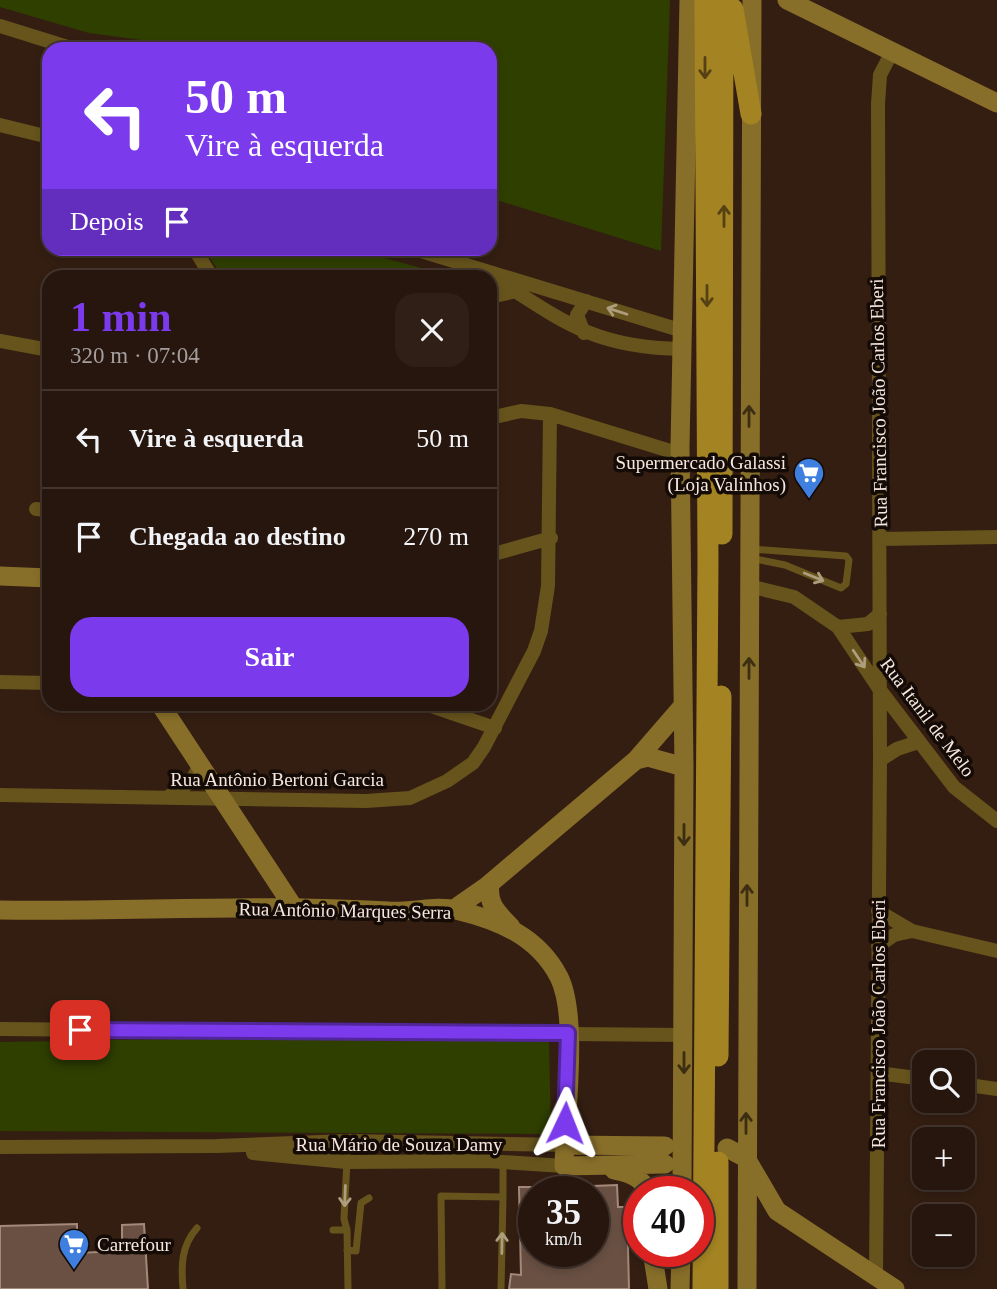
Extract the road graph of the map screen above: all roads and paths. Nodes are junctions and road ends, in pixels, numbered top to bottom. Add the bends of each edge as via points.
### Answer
1 (689, 0) edge
2 (705, 0) edge
3 (723, 0) edge
4 (732, 0) edge
5 (752, 0) edge
6 (787, 0) edge
7 (0, 26) edge
8 (51, 42) edge
9 (893, 50) junction
10 (997, 103) edge
11 (751, 114) junction
12 (0, 125) edge
13 (42, 135) edge
14 (433, 256) edge
15 (472, 270) edge
16 (497, 276) edge
17 (497, 282) edge
18 (543, 286) junction
19 (516, 291) junction
20 (497, 295) edge
21 (586, 301) junction
22 (658, 324) junction
23 (584, 333) junction
24 (682, 340) junction
25 (0, 341) edge
26 (640, 348) junction
27 (42, 349) edge
28 (551, 414) junction
29 (497, 416) edge
30 (685, 462) junction
31 (734, 471) dead end
32 (997, 537) edge
33 (551, 538) junction
34 (880, 539) junction
35 (497, 553) edge
36 (749, 554) junction
37 (0, 576) edge
38 (42, 578) edge
39 (749, 586) junction
40 (880, 614) junction
41 (838, 627) junction
42 (0, 682) edge
43 (42, 683) edge
44 (880, 690) junction
45 (682, 707) junction
46 (165, 711) edge
47 (445, 711) edge
48 (495, 728) junction
49 (918, 742) junction
50 (636, 760) junction
51 (880, 760) junction
52 (199, 761) junction
53 (684, 767) junction
54 (0, 795) edge
55 (168, 797) junction
56 (223, 798) junction
57 (997, 821) edge
58 (490, 884) junction
59 (294, 908) junction
60 (454, 909) junction
61 (0, 911) edge
62 (878, 911) junction
63 (512, 928) junction
64 (912, 931) junction
65 (878, 946) junction
66 (997, 951) edge
67 (0, 1029) edge
68 (568, 1033) junction
69 (684, 1035) junction
70 (878, 1073) junction
71 (912, 1077) edge
72 (975, 1086) edge
73 (997, 1089) edge
74 (348, 1141) junction
75 (479, 1144) junction
76 (564, 1145) junction
77 (217, 1146) junction
78 (0, 1147) edge
79 (740, 1162) junction
80 (346, 1163) junction
81 (503, 1164) junction
82 (573, 1166) junction
83 (633, 1176) edge
84 (682, 1176) edge
85 (503, 1197) junction
86 (369, 1198) dead end
87 (777, 1211) junction
88 (747, 1224) junction
89 (197, 1228) dead end
90 (333, 1230) dead end
91 (347, 1230) junction
92 (347, 1250) junction
93 (655, 1267) edge
94 (681, 1267) edge
95 (876, 1283) edge
96 (183, 1289) edge
97 (348, 1289) edge
98 (442, 1289) edge
99 (502, 1289) edge
100 (658, 1289) edge
101 (680, 1289) edge
102 (701, 1289) edge
103 (718, 1289) edge
104 (747, 1289) edge
105 (895, 1289) edge

1 - 24 main road
2 -> 102 main road via 708,560
103 -> 3 main road
4 - 11 main road
5 - 11 main road
6 - 9 main road
7 - 8 street
9 - 10 main road
9 - 34 street, Rua Francisco João Carlos Eberi via 880,75 878,104
36 -> 11 main road
12 - 13 street
14 - 15 street
16 - 18 street
17 - 19 street
18 - 19 street
18 - 21 street
19 - 20 street
19 - 23 street
22 -> 21 street
21 - 23 street via 577,316
22 - 24 street
22 - 26 street via 656,340
23 - 26 street
24 - 26 street
24 - 30 main road
25 - 27 street
28 - 29 street via 521,411
28 - 30 street
28 - 33 street, Rua Antônio Bertoni Garcia
30 - 31 path, bridge
30 - 45 main road
32 - 34 street
33 - 35 street
33 - 48 street, Rua Antônio Bertoni Garcia via 541,631
34 - 40 street, Rua Francisco João Carlos Eberi
36 -> 36 lane via 841,588 846,584 846,556
36 - 39 main road
37 - 38 main road
39 - 41 street, Rua Itanil de Melo via 794,597
79 -> 39 main road
40 - 41 street via 868,624
40 - 44 street, Rua Francisco João Carlos Eberi
41 -> 44 street, Rua Itanil de Melo
42 - 43 street
44 - 49 street, Rua Itanil de Melo
44 - 51 street, Rua Francisco João Carlos Eberi
45 - 50 main road
45 - 53 main road
46 - 52 main road
47 - 48 street
48 - 56 street, Rua Antônio Bertoni Garcia via 473,763 410,798 366,802
49 - 51 street
49 - 57 street, Rua Itanil de Melo via 954,787
50 - 53 main road via 648,757
50 - 58 main road
51 - 62 street, Rua Francisco João Carlos Eberi
52 - 55 street via 192,782
52 - 56 main road
53 -> 69 main road
54 - 55 street, Rua Antônio Bertoni Garcia
55 - 56 street, Rua Antônio Bertoni Garcia
56 - 59 main road
58 - 60 main road
58 - 63 main road via 491,905
59 - 60 main road, Rua Antônio Marques Serra via 407,913
59 - 61 main road, Rua Antônio Marques Serra
60 - 63 main road, Rua Antônio Marques Serra
62 - 64 street
62 - 65 street, Rua Francisco João Carlos Eberi
63 - 68 main road, Rua Antônio Marques Serra via 541,949 556,972 565,993
64 - 65 street via 894,935
64 - 66 street
65 - 70 street, Rua Francisco João Carlos Eberi
67 - 68 street
68 - 69 street
68 - 76 main road, Rua Antônio Marques Serra
69 -> 84 main road
70 - 71 street
70 - 95 street, Rua Francisco João Carlos Eberi
72 - 73 street
74 - 75 street, Rua Mário de Souza Damy
74 - 77 street, Rua Mário de Souza Damy
74 - 80 lane
75 - 76 street, Rua Mário de Souza Damy
75 - 81 street
76 - 82 main road, Rua Antônio Marques Serra
76 - 82 main road, Rua Mário de Souza Damy via 665,1155
77 - 78 street, Rua Mário de Souza Damy
77 - 80 street, Rua Mário de Souza Damy
79 - 87 main road
79 - 88 main road
80 - 81 street, Rua Mário de Souza Damy
80 -> 91 lane
81 - 82 street, Rua Mário de Souza Damy
81 - 85 lane
82 - 83 main road
85 - 98 lane via 441,1196
99 -> 85 lane
86 - 92 lane via 361,1203 356,1251
87 - 88 main road via 760,1210
87 - 95 main road
88 - 104 main road
89 - 96 lane via 183,1251
90 - 91 lane
91 - 92 lane
92 - 97 lane
93 - 100 main road
94 - 101 main road
95 - 105 main road

